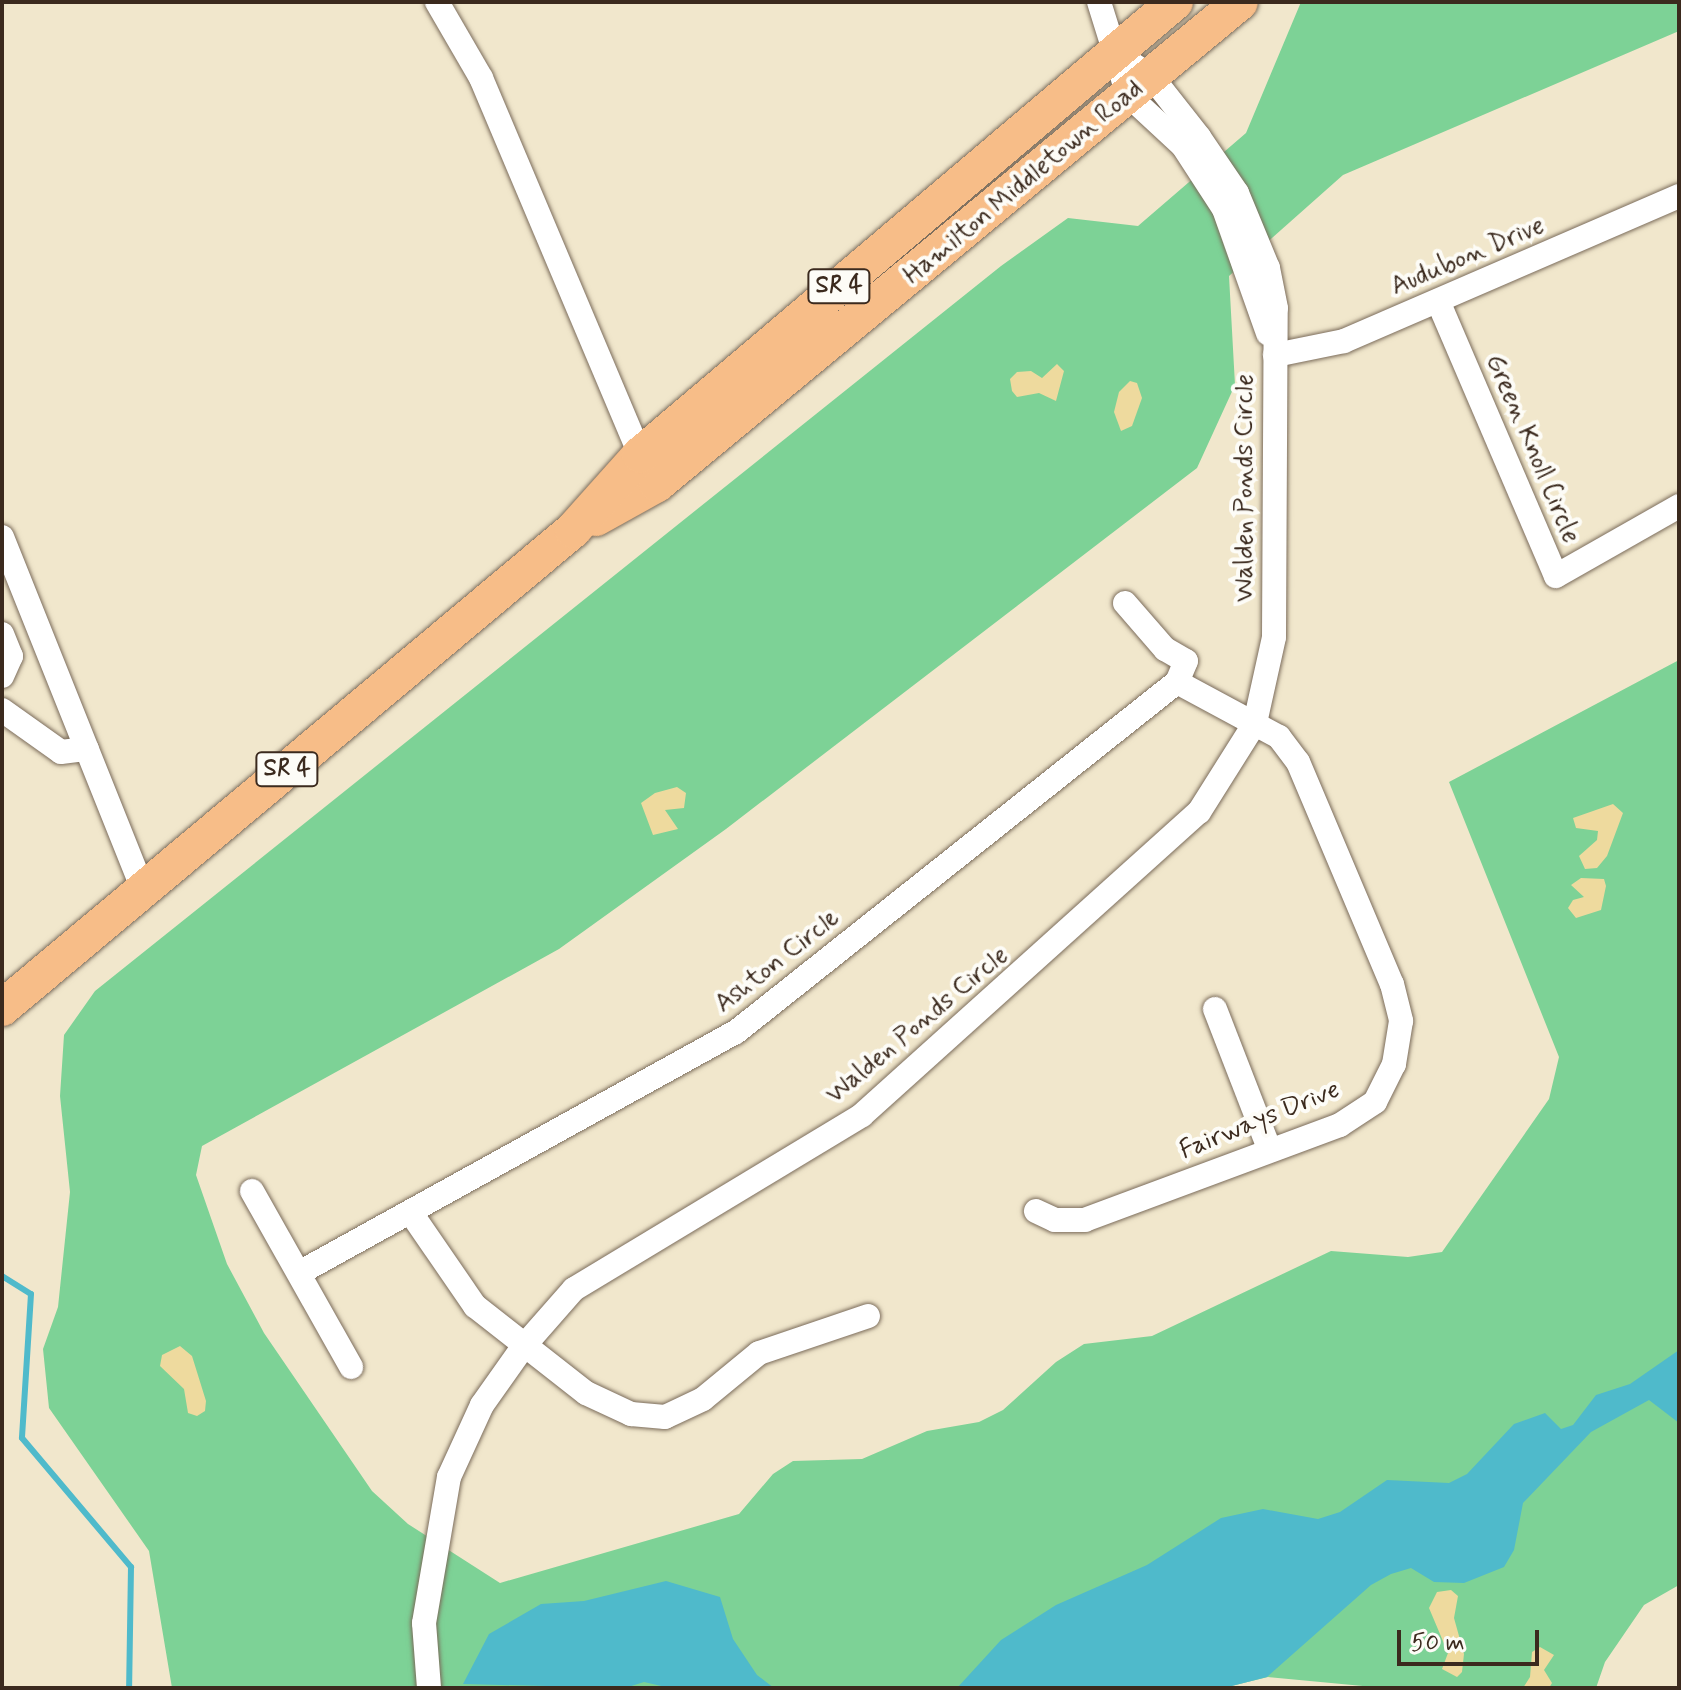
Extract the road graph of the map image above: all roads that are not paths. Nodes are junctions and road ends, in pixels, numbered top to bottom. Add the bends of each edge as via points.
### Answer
1 (437, 2) edge
2 (1099, 2) edge
3 (1175, 2) edge
4 (1240, 2) edge
5 (1115, 53) junction
6 (1139, 85) junction
7 (1679, 196) edge
8 (1438, 301) junction
9 (1275, 355) junction
10 (640, 455) junction
11 (1679, 506) edge
12 (573, 530) junction
13 (2, 538) edge
14 (1125, 603) dead end
15 (2, 634) edge
16 (2, 676) edge
17 (1177, 682) junction
18 (2, 710) edge
19 (1255, 723) junction
20 (87, 749) junction
21 (143, 889) junction
22 (2, 1008) edge
23 (1215, 1009) dead end
24 (1269, 1148) junction
25 (252, 1191) dead end
26 (1036, 1211) dead end
27 (411, 1213) junction
28 (299, 1273) junction
29 (868, 1316) dead end
30 (523, 1347) junction
31 (351, 1367) dead end
32 (429, 1688) edge

1 - 10 street via 481,78
2 - 5 street
3 - 5 highway, Hamilton Middletown Road / SR 4
4 - 6 highway, Hamilton Middletown Road / SR 4
5 - 6 street, Walden Ponds Circle
5 - 10 highway, Hamilton Middletown Road / SR 4
6 - 9 street, Walden Ponds Circle via 1229,182 1257,231 1276,308
6 - 12 highway, Hamilton Middletown Road / SR 4 via 657,484
7 - 8 street, Audubon Drive
8 - 9 street, Audubon Drive via 1344,341
8 - 11 street, Green Knoll Circle via 1556,576
9 - 19 street, Walden Ponds Circle via 1274,637
10 - 12 highway, Hamilton Middletown Road / SR 4
12 - 21 highway, Hamilton Middletown Road / SR 4
13 - 20 street
14 - 17 street via 1165,649 1186,661
15 - 16 street via 11,656
17 - 19 street
17 - 27 street, Ashton Circle via 736,1032
18 - 20 street via 61,752
19 - 24 street, Fairways Drive via 1279,737 1298,762 1392,984 1401,1021 1394,1064 1375,1102 1340,1125
19 - 30 street, Walden Ponds Circle via 1199,812 862,1115 574,1289
20 - 21 street
21 - 22 highway, Hamilton Middletown Road / SR 4
23 - 24 street
24 - 26 street, Fairways Drive via 1085,1220 1055,1220
25 - 28 street
27 - 28 street, Ashton Circle
27 - 30 street via 475,1306
28 - 31 street
29 - 30 street via 759,1353 703,1399 665,1417 631,1414 586,1393
30 - 32 street, Walden Ponds Circle via 482,1405 449,1477 424,1623

